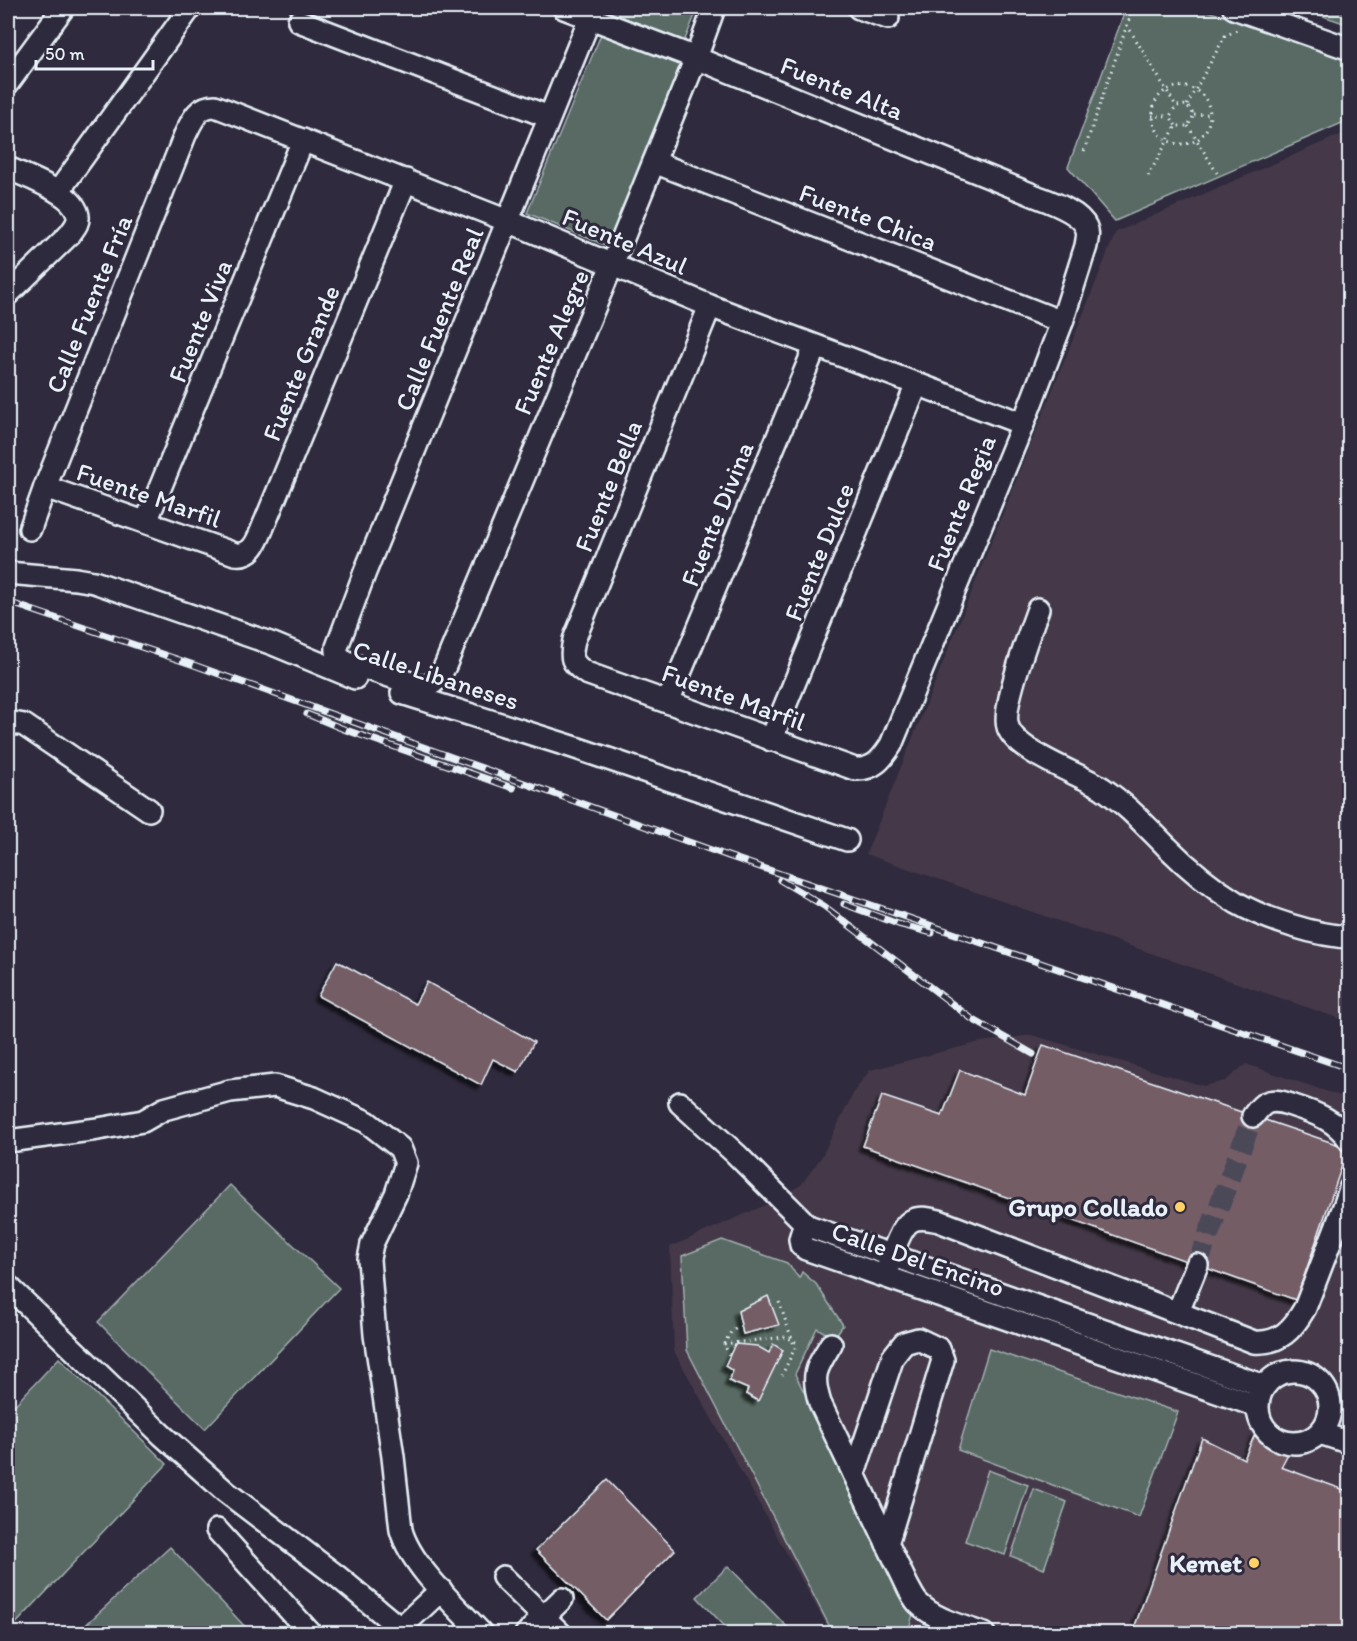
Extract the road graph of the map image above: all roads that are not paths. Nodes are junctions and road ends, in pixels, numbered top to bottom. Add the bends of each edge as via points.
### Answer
1 (63, 8) edge
2 (190, 8) edge
3 (564, 8) edge
4 (714, 8) edge
5 (859, 8) edge
6 (1234, 8) edge
7 (592, 13) edge
8 (888, 18) dead end
9 (299, 21) dead end
10 (1350, 49) edge
11 (696, 58) junction
12 (8, 83) edge
13 (209, 106) joint
14 (549, 117) junction
15 (303, 140) junction
16 (654, 162) junction
17 (8, 168) edge
18 (406, 180) junction
19 (64, 196) junction
20 (508, 221) junction
21 (1088, 235) joint
22 (612, 265) junction
23 (8, 294) edge
24 (710, 306) junction
25 (1062, 322) junction
26 (815, 347) junction
27 (917, 384) junction
28 (1023, 424) junction
29 (45, 487) junction
30 (146, 522) junction
31 (30, 528) dead end
32 (235, 554) joint
33 (8, 573) edge
34 (1038, 609) dead end
35 (595, 676) joint
36 (423, 687) joint
37 (668, 702) junction
38 (8, 722) edge
39 (771, 740) junction
40 (855, 769) joint
41 (148, 810) dead end
42 (847, 840) dead end
43 (1350, 937) edge
44 (680, 1103) dead end
45 (1253, 1116) tunnel mouth
46 (8, 1141) edge
47 (1350, 1141) edge
48 (1350, 1189) edge
49 (808, 1226) junction
50 (892, 1256) junction
51 (1197, 1265) tunnel mouth
52 (885, 1276) junction
53 (8, 1286) edge
54 (1179, 1312) junction
55 (831, 1344) dead end
56 (1264, 1386) junction
57 (1257, 1406) junction
58 (1340, 1410) edge
59 (1320, 1432) junction
60 (1350, 1443) edge
61 (854, 1474) junction
62 (217, 1530) dead end
63 (887, 1544) junction
64 (503, 1577) dead end
65 (441, 1590) junction
66 (562, 1599) dead end
67 (544, 1616) junction
68 (401, 1631) edge
69 (311, 1634) edge
70 (483, 1634) edge
71 (526, 1634) edge
72 (561, 1634) edge
73 (984, 1634) edge

1 - 12 street
2 - 19 street
3 - 7 street, Fuente Alta
4 - 11 street, Fuente Alegre
5 - 8 street
6 - 10 street
7 - 11 street, Fuente Alta
7 - 14 street, Calle Fuente Real
9 - 14 street
11 - 16 street, Fuente Alegre
11 - 21 street, Fuente Alta via 1058,205 1082,221
13 - 15 street, Fuente Azul
13 - 29 street, Calle Fuente Fría via 199,111 185,135
14 - 20 street, Calle Fuente Real
15 - 18 street, Fuente Azul
15 - 30 street, Fuente Viva
16 - 22 street, Fuente Alegre
16 - 25 street, Fuente Chica
17 - 19 street
18 - 20 street, Fuente Azul
18 - 32 street, Fuente Grande via 266,520 252,550
19 - 23 street via 76,211 76,224
20 - 22 street, Fuente Azul
20 - 36 street, Calle Fuente Real via 365,572 337,652 349,663
21 - 25 street, Fuente Regia
22 - 24 street, Fuente Azul
22 - 36 street, Fuente Alegre via 445,666 439,677
24 - 26 street, Fuente Azul
24 - 35 street, Fuente Bella via 574,640 571,654 577,667
25 - 28 street, Fuente Regia
26 - 27 street, Fuente Azul
26 - 37 street, Fuente Divina
27 - 28 street, Fuente Azul
27 - 39 street, Fuente Dulce
28 - 40 street, Fuente Regia via 891,745 874,765
29 - 30 street, Fuente Marfil
29 - 31 street, Calle Fuente Fría
30 - 32 street, Fuente Marfil
33 - 42 street, Calle Libaneses via 94,582 273,644 365,682 573,747
34 - 43 street via 1023,648 1006,716 1016,740 1117,799 1205,881 1239,904 1284,924 1334,937
35 - 37 street, Fuente Marfil
37 - 39 street, Fuente Marfil
38 - 41 street via 24,726
39 - 40 street, Fuente Marfil
44 - 49 street
45 - 47 street via 1266,1103 1282,1102 1323,1117
46 - 65 street via 143,1121 164,1108 230,1091 275,1086 314,1098 367,1122 400,1148 406,1163 369,1259 375,1335 404,1542
48 - 54 street via 1305,1308 1298,1321 1278,1339 1254,1342
49 - 50 street, Calle Del Encino
49 - 52 street, Calle Del Encino via 801,1235 803,1247
50 - 52 street
50 - 54 street via 903,1228 910,1221 927,1218
50 - 56 street, Calle Del Encino
51 - 54 street
52 - 57 street, Calle Del Encino
53 - 68 street via 226,1492 337,1576
55 - 61 street via 816,1369 816,1389
56 - 57 street
56 - 58 street via 1278,1374 1296,1371 1313,1376
57 - 59 street via 1263,1427 1280,1440 1301,1443
58 - 59 street
59 - 60 street
61 - 63 street
61 - 63 street via 893,1357 904,1343 918,1339 939,1349 943,1360
62 - 69 street
63 - 73 street via 918,1603 949,1622
64 - 67 street
65 - 68 street
65 - 70 street
66 - 67 street
67 - 71 street
67 - 72 street

